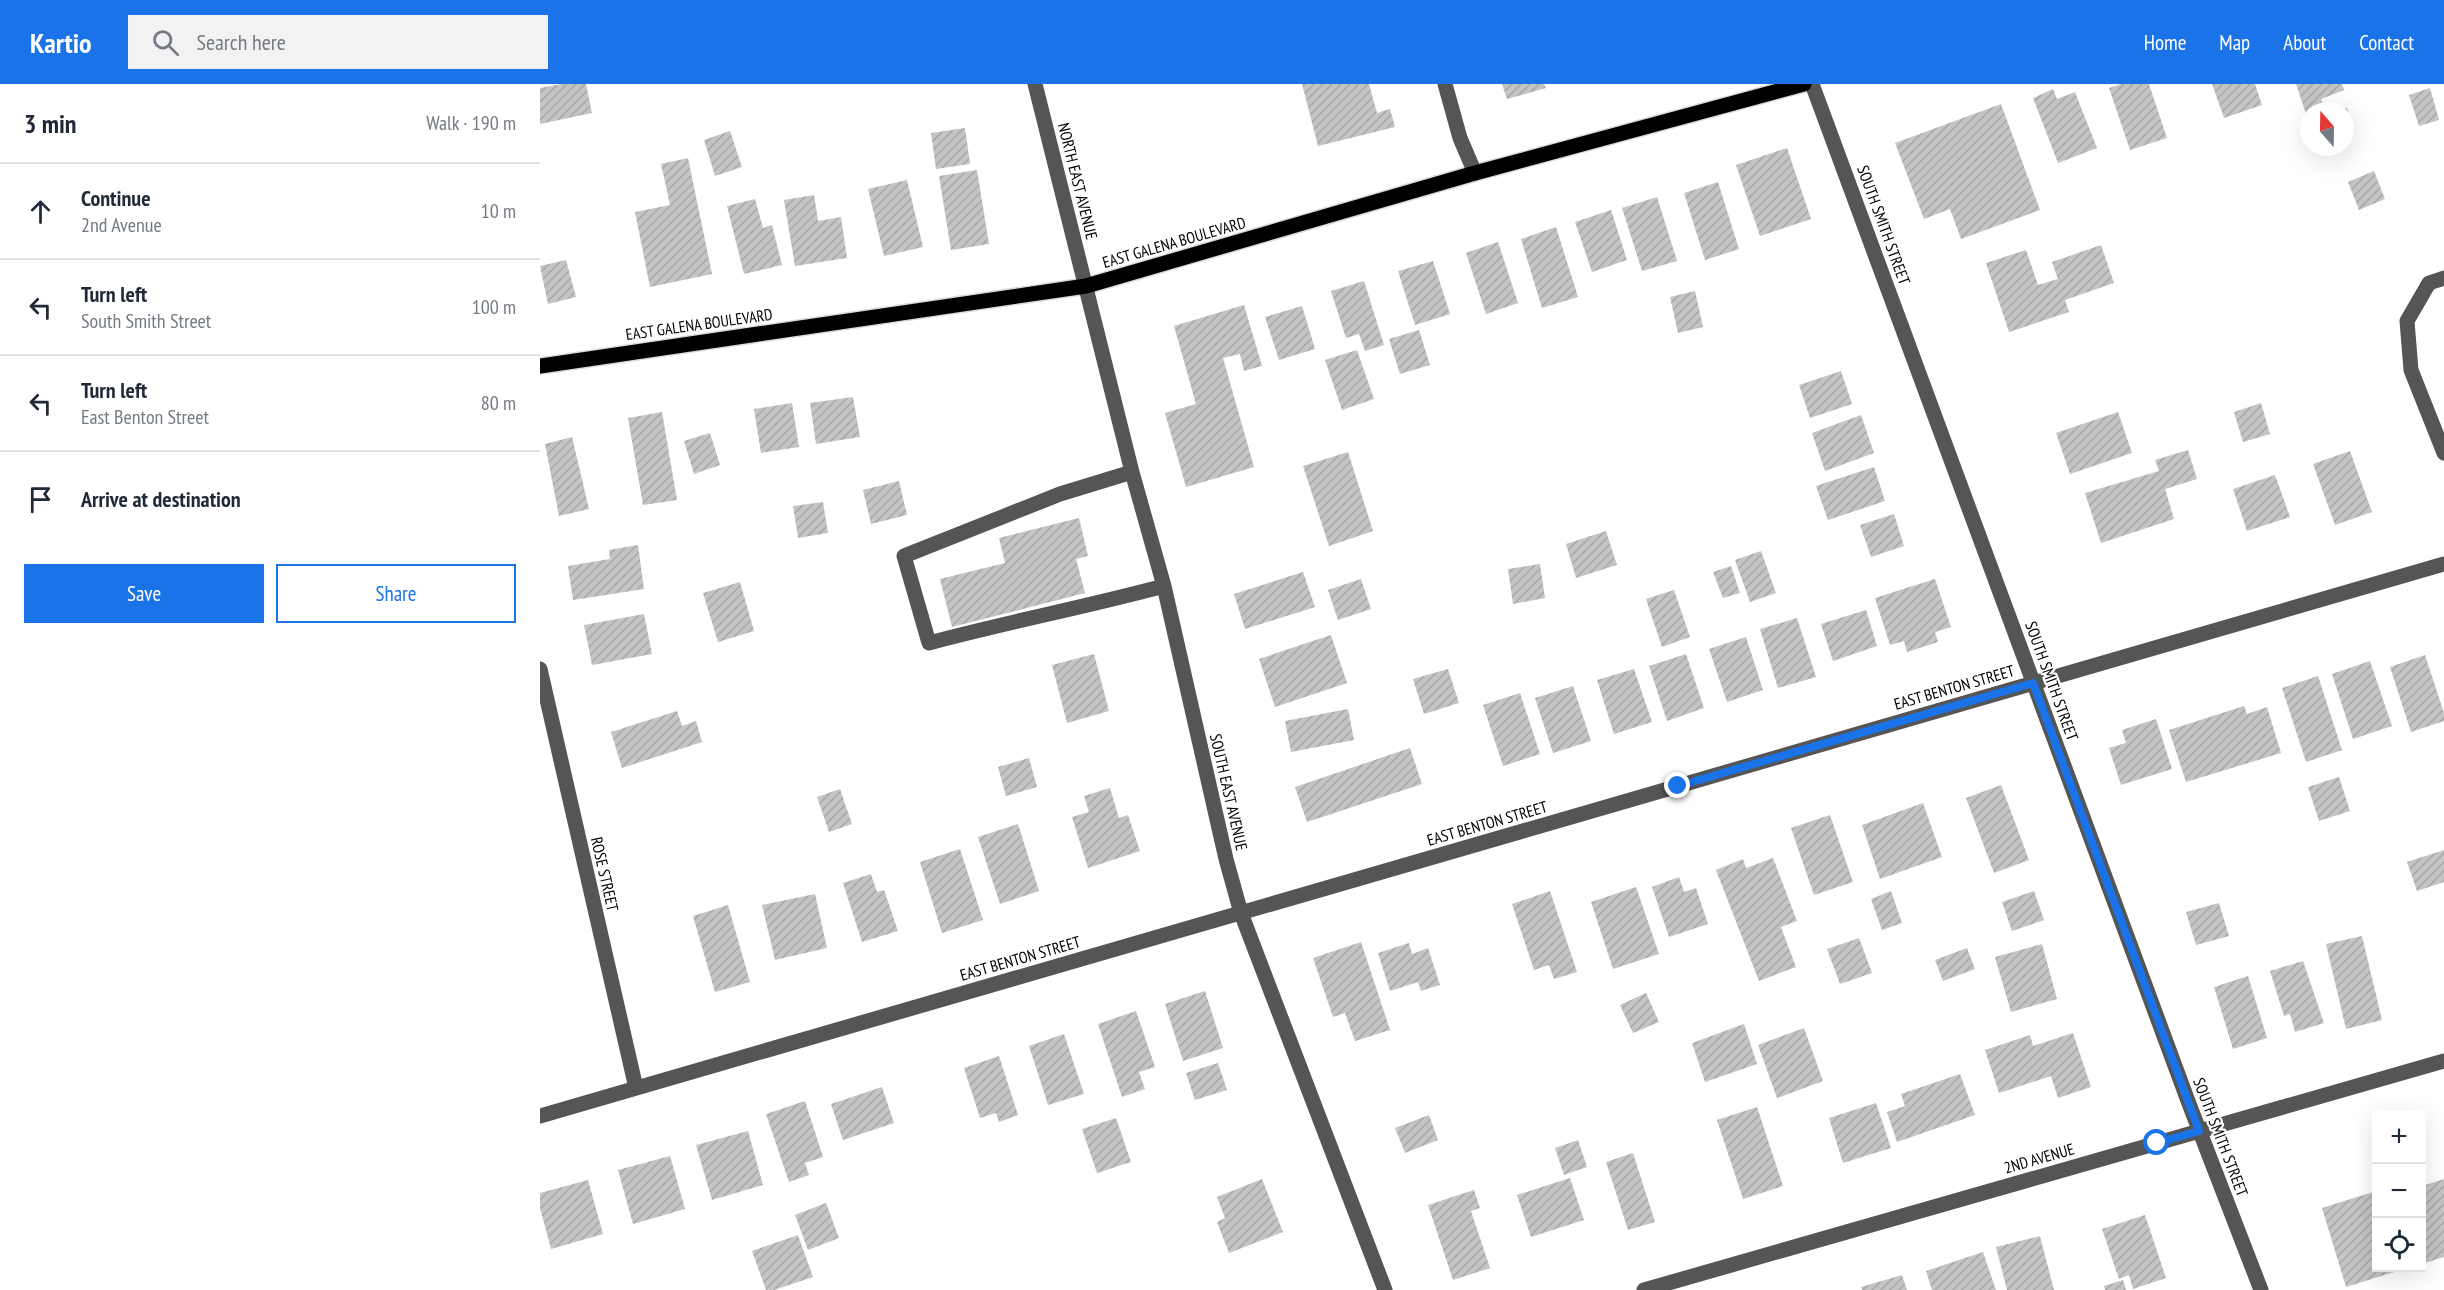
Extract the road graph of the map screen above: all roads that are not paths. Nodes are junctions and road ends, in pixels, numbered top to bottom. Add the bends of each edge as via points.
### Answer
1 (1035, 84) edge
2 (1445, 84) edge
3 (1804, 84) edge
4 (1812, 84) edge
5 (1474, 173) junction
6 (2444, 278) edge
7 (1086, 286) junction
8 (540, 366) edge
9 (2444, 453) edge
10 (1132, 472) junction
11 (2444, 564) edge
12 (1164, 586) junction
13 (540, 669) edge
14 (2033, 683) junction
15 (1241, 913) junction
16 (2444, 1061) edge
17 (636, 1088) junction
18 (540, 1116) edge
19 (2199, 1131) junction
20 (1385, 1290) edge
21 (1644, 1290) edge
22 (2261, 1290) edge

1 - 7 street, NORTH EAST AVENUE
2 - 5 street
3 - 5 main road, EAST GALENA BOULEVARD
4 - 14 street, SOUTH SMITH STREET
5 - 7 main road, EAST GALENA BOULEVARD
6 - 9 street via 2429,283 2407,321 2411,369
7 - 8 main road, EAST GALENA BOULEVARD
7 - 10 street, SOUTH EAST AVENUE
10 - 12 street, SOUTH EAST AVENUE
10 - 12 street via 1060,494 904,556 929,643
11 - 14 street, EAST BENTON STREET
12 - 15 street, SOUTH EAST AVENUE
13 - 17 street, ROSE STREET
14 - 15 street, EAST BENTON STREET
14 - 19 street, SOUTH SMITH STREET
15 - 17 street, EAST BENTON STREET
15 - 20 street, SOUTH EAST AVENUE
16 - 19 street, 2ND AVENUE
17 - 18 street, EAST BENTON STREET
19 - 21 street, 2ND AVENUE
19 - 22 street, SOUTH SMITH STREET

